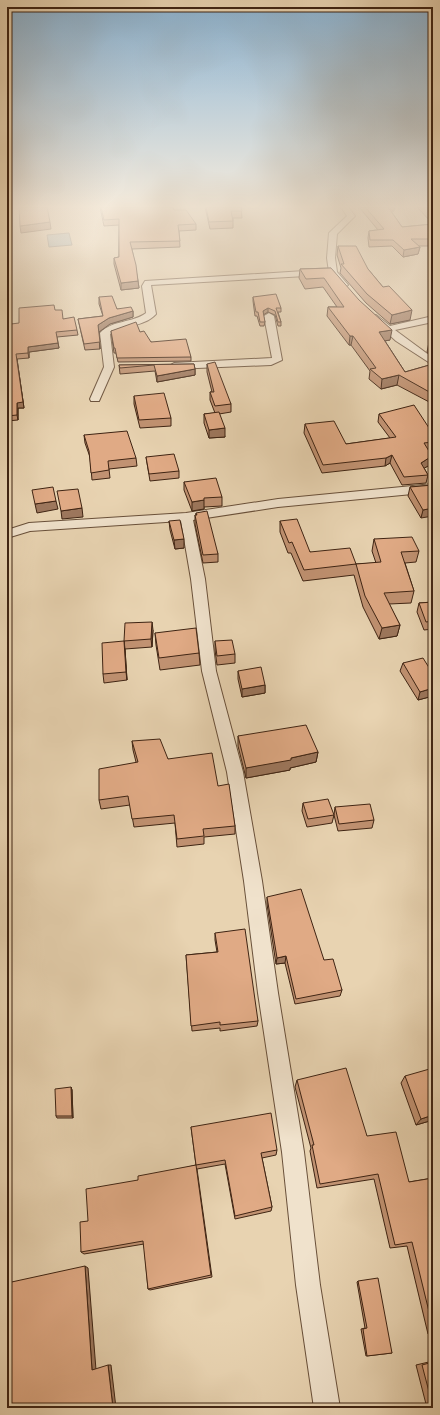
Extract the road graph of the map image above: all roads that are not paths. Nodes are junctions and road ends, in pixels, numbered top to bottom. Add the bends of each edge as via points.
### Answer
1 (316, 273) edge
2 (334, 273) edge
3 (348, 290) edge
4 (367, 310) edge
5 (269, 316) dead end
6 (433, 319) edge
7 (388, 329) junction
8 (433, 362) edge
9 (166, 366) edge
10 (95, 399) dead end
11 (433, 488) edge
12 (186, 517) junction
13 (7, 534) edge
14 (327, 1408) edge

1 - 10 street via 148,283 146,286 151,314 145,320 105,333 112,367
2 - 3 street
4 - 7 street
5 - 9 street via 277,360
6 - 7 street
7 - 8 street
11 - 12 street via 278,503
12 - 13 street via 29,527
12 - 14 street via 198,579 210,670 235,772 253,881

